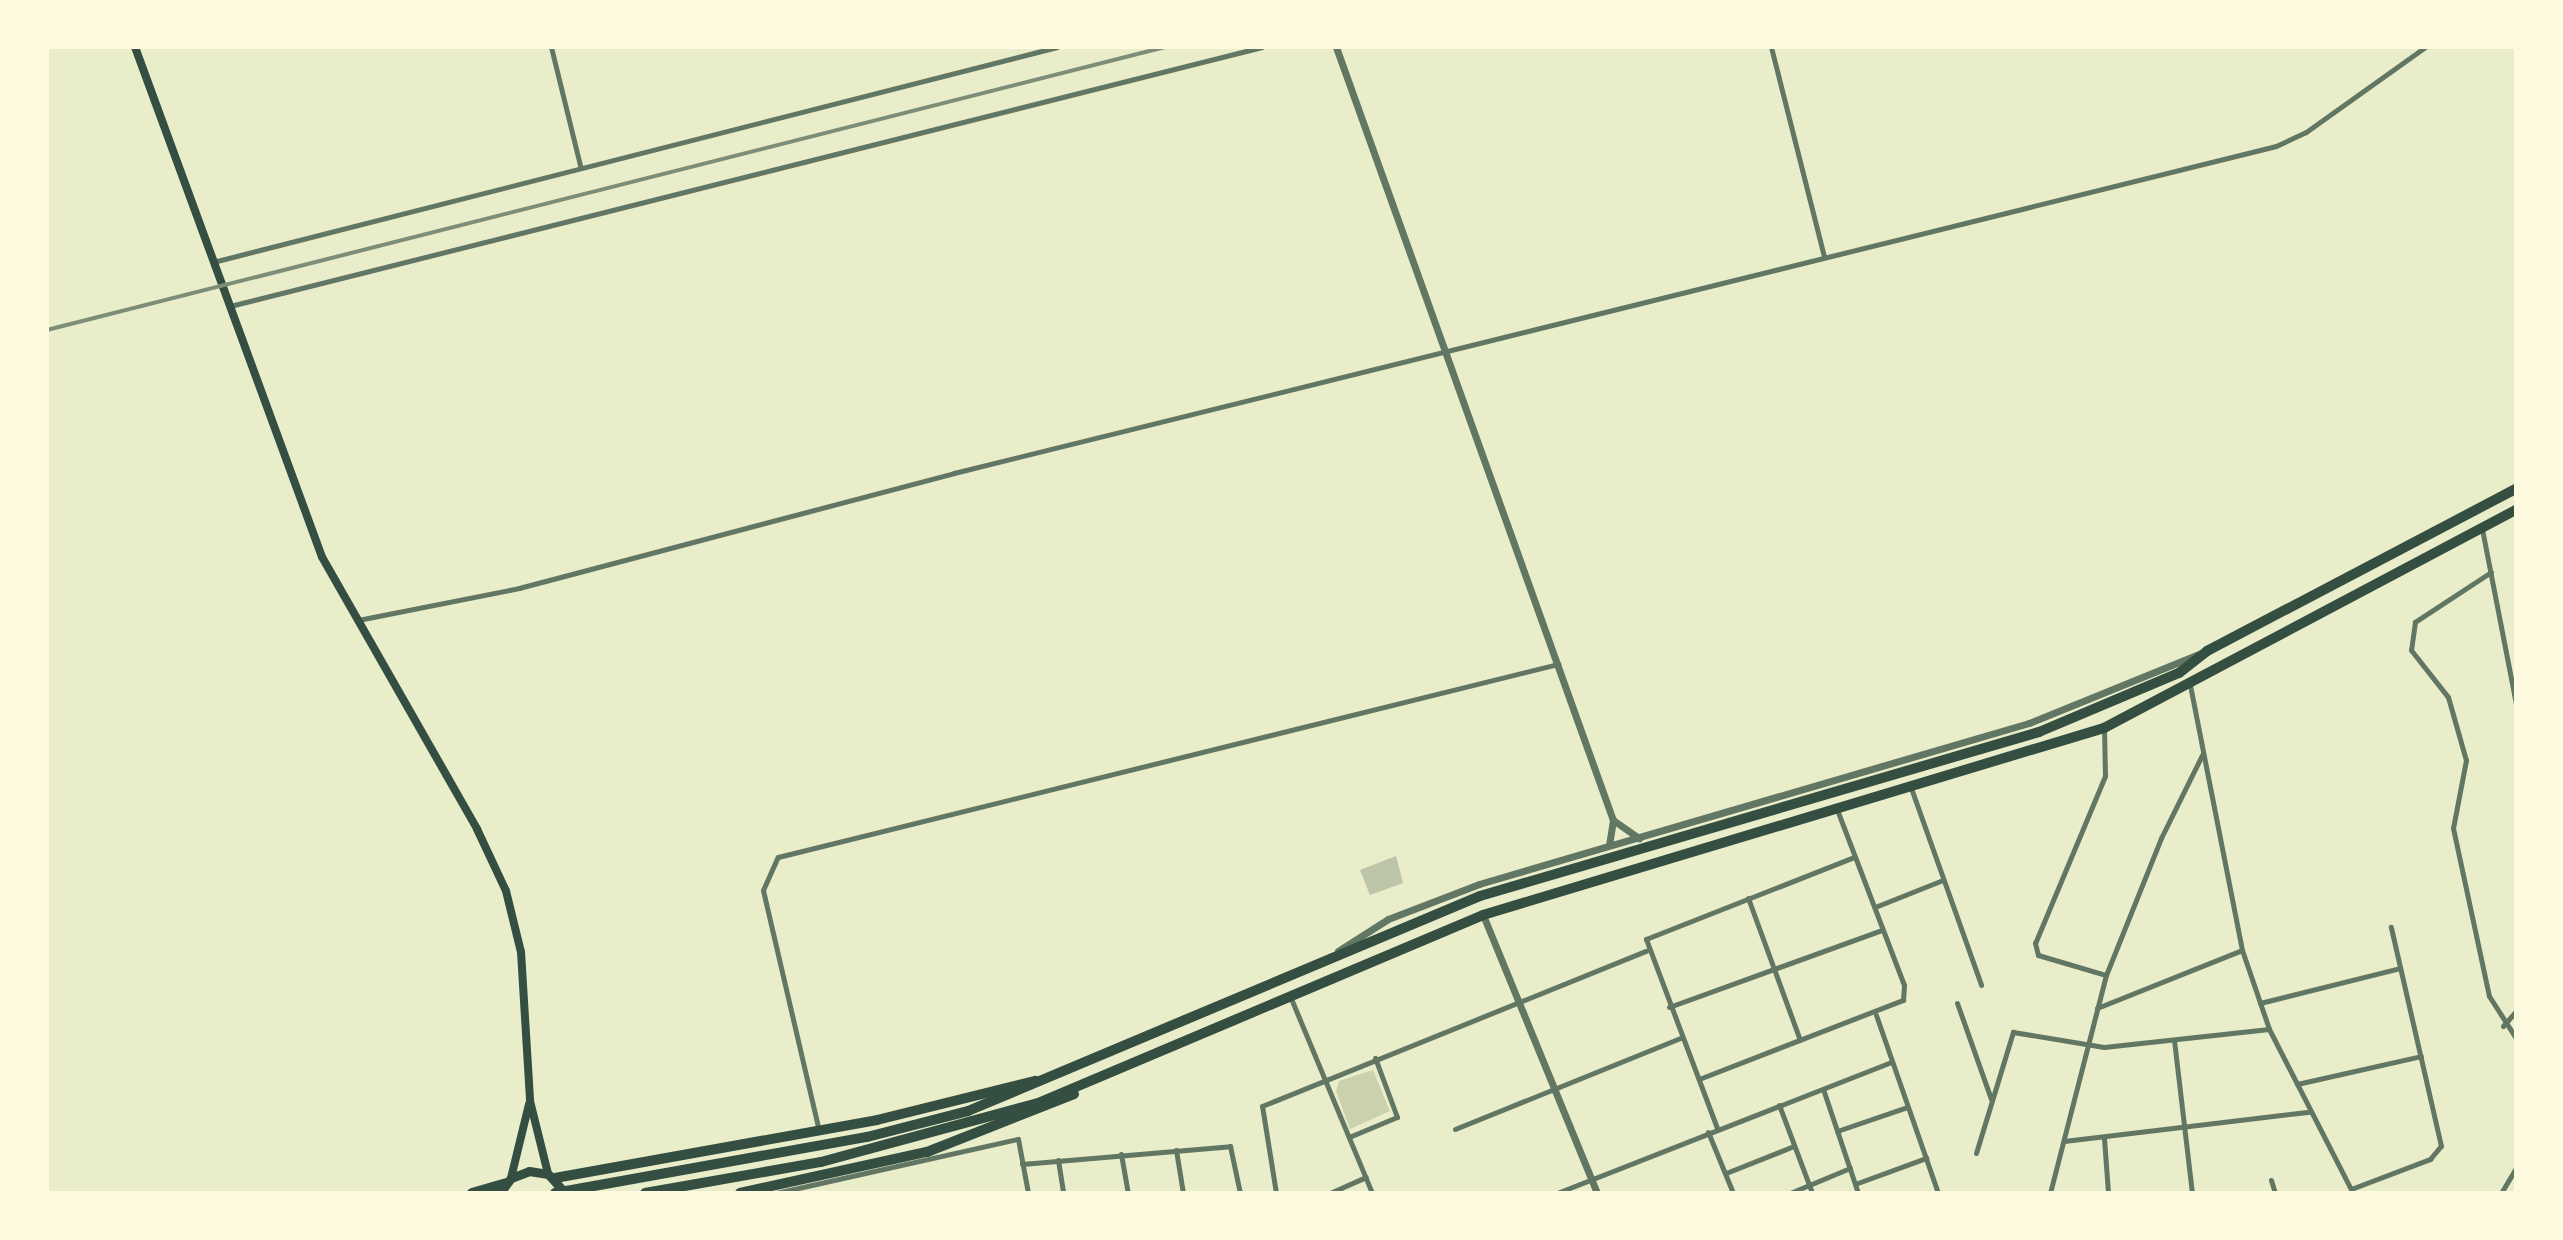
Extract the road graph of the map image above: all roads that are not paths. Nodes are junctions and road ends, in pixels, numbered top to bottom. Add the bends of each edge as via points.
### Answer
1 (135, 47) edge
2 (551, 47) edge
3 (1058, 47) edge
4 (1262, 47) edge
5 (1336, 47) edge
6 (1771, 47) edge
7 (2425, 47) edge
8 (580, 165) junction
9 (1824, 257) junction
10 (211, 262) junction
11 (228, 306) junction
12 (1443, 351) junction
13 (2516, 489) edge
14 (2516, 510) edge
15 (2481, 526) junction
16 (2491, 572) junction
17 (358, 620) junction
18 (2207, 651) junction
19 (1558, 664) junction
20 (2190, 685) junction
21 (2516, 704) edge
22 (2104, 728) junction
23 (2202, 755) junction
24 (1910, 788) junction
25 (1837, 810) junction
26 (1613, 820) junction
27 (1639, 838) junction
28 (1609, 845) junction
29 (1854, 857) junction
30 (1943, 880) junction
31 (1748, 898) junction
32 (1875, 907) junction
33 (1483, 915) junction
34 (2391, 927) dead end
35 (1882, 930) junction
36 (2242, 950) junction
37 (1338, 951) junction
38 (1646, 951) junction
39 (2400, 968) junction
40 (1774, 970) junction
41 (2106, 975) junction
42 (1982, 985) dead end
43 (1289, 993) junction
44 (1518, 998) junction
45 (1957, 1003) dead end
46 (2260, 1003) junction
47 (1669, 1007) junction
48 (2097, 1008) junction
49 (2516, 1011) edge
50 (1876, 1015) junction
51 (2503, 1026) junction
52 (2269, 1029) junction
53 (1680, 1038) junction
54 (2516, 1038) edge
55 (1800, 1040) junction
56 (2174, 1040) junction
57 (2090, 1045) junction
58 (2421, 1056) junction
59 (1375, 1058) junction
60 (1891, 1062) junction
61 (1055, 1075) junction
62 (1325, 1079) junction
63 (1699, 1079) junction
64 (1088, 1084) junction
65 (2297, 1084) junction
66 (1557, 1089) junction
67 (1823, 1089) junction
68 (1992, 1100) junction
69 (530, 1101) junction
70 (1779, 1105) junction
71 (1907, 1107) junction
72 (2309, 1112) junction
73 (1717, 1128) junction
74 (1455, 1129) dead end
75 (2185, 1129) junction
76 (819, 1131) junction
77 (1837, 1131) junction
78 (1709, 1132) junction
79 (1349, 1137) junction
80 (2104, 1138) junction
81 (2064, 1141) junction
82 (1794, 1146) junction
83 (1176, 1150) junction
84 (1976, 1153) dead end
85 (1121, 1154) junction
86 (1926, 1158) junction
87 (1058, 1160) junction
88 (1022, 1164) junction
89 (1850, 1168) junction
90 (2516, 1168) edge
91 (1726, 1173) junction
92 (551, 1176) junction
93 (1366, 1177) junction
94 (1592, 1179) junction
95 (509, 1180) junction
96 (2272, 1180) dead end
97 (1809, 1184) junction
98 (1855, 1184) junction
99 (2352, 1191) edge
100 (1063, 1192) edge
101 (472, 1193) edge
102 (500, 1193) edge
103 (555, 1193) edge
104 (565, 1193) edge
105 (645, 1193) edge
106 (740, 1193) edge
107 (776, 1193) edge
108 (1028, 1193) edge
109 (1128, 1193) edge
110 (1183, 1193) edge
111 (1240, 1193) edge
112 (1276, 1193) edge
113 (1329, 1193) edge
114 (1372, 1193) edge
115 (1557, 1193) edge
116 (1597, 1193) edge
117 (1733, 1193) edge
118 (1790, 1193) edge
119 (1812, 1193) edge
120 (1858, 1193) edge
121 (1938, 1193) edge
122 (2050, 1193) edge
123 (2108, 1193) edge
124 (2192, 1193) edge
125 (2275, 1193) edge
126 (2501, 1193) edge

1 - 10 main road
2 - 8 street
3 - 8 street
4 - 11 street
5 - 12 street
6 - 9 street
7 - 9 street via 2306,132 2276,146
8 - 10 street
9 - 12 street
10 - 11 main road
11 - 17 main road via 323,557
12 - 17 street via 519,588
12 - 19 street
13 - 18 highway
14 - 15 highway
15 - 16 street
15 - 20 highway
16 - 21 street
16 - 51 street via 2415,621 2412,650 2448,697 2468,769 2453,828 2489,996
17 - 69 main road via 477,829 506,891 521,952
18 - 27 street via 2029,723
18 - 37 highway via 2171,677 2039,732 1480,896
19 - 26 street
19 - 76 street via 778,857 763,890
20 - 22 highway
20 - 23 street
22 - 24 highway
22 - 41 street via 2105,776 2035,943 2038,955
23 - 36 street
23 - 41 street
24 - 25 highway
24 - 30 street
25 - 29 street
25 - 33 highway
26 - 27 street
26 - 28 street
27 - 28 street
28 - 37 street via 1399,914
29 - 31 street
29 - 32 street
30 - 32 street
30 - 42 street
31 - 38 street via 1654,933
31 - 40 street
32 - 35 street
33 - 43 highway
33 - 44 street
34 - 39 street
35 - 40 street
35 - 50 street via 1904,985 1898,1005
36 - 46 street
36 - 48 street
37 - 61 highway
38 - 44 street
38 - 47 street
39 - 46 street
39 - 58 street
40 - 47 street
40 - 55 street
41 - 48 street
43 - 62 street
43 - 64 highway
44 - 59 street
44 - 66 street
45 - 68 street
46 - 52 street
47 - 53 street
48 - 57 street
49 - 51 street
50 - 55 street
50 - 60 street
51 - 54 street
52 - 56 street
52 - 65 street
53 - 63 street
53 - 66 street
55 - 63 street
56 - 57 street
56 - 75 street
57 - 68 street via 2013,1032
57 - 81 street
58 - 65 street
58 - 99 street via 2439,1151
59 - 62 street
59 - 79 street via 1397,1116
60 - 67 street
60 - 71 street
61 - 76 highway
61 - 103 highway via 1008,1097 867,1137
62 - 79 street
62 - 112 street via 1262,1106
63 - 73 street
64 - 105 highway via 1038,1103 821,1162
64 - 106 highway via 1061,1103 927,1152
65 - 72 street
66 - 74 street
66 - 94 street
67 - 70 street
67 - 77 street
68 - 84 street
69 - 92 main road
69 - 95 main road
70 - 73 street
70 - 82 street
71 - 77 street
71 - 86 street
72 - 75 street
72 - 99 street
73 - 78 street
75 - 80 street
75 - 124 street
76 - 92 highway
77 - 89 street
78 - 91 street
78 - 94 street
79 - 93 street
80 - 81 street
80 - 123 street
81 - 122 street
82 - 91 street
82 - 97 street
83 - 85 street
83 - 110 street
83 - 111 street via 1230,1146
85 - 87 street
85 - 109 street
86 - 98 street
86 - 121 street
87 - 88 street
87 - 100 street
88 - 107 street via 1018,1139
88 - 108 street
89 - 97 street
89 - 98 street
90 - 126 street
91 - 117 street
92 - 95 main road via 529,1171
92 - 104 main road
93 - 113 street
93 - 114 street
94 - 115 street
94 - 116 street
95 - 101 highway
95 - 102 main road
96 - 125 street
97 - 118 street
97 - 119 street
98 - 120 street

